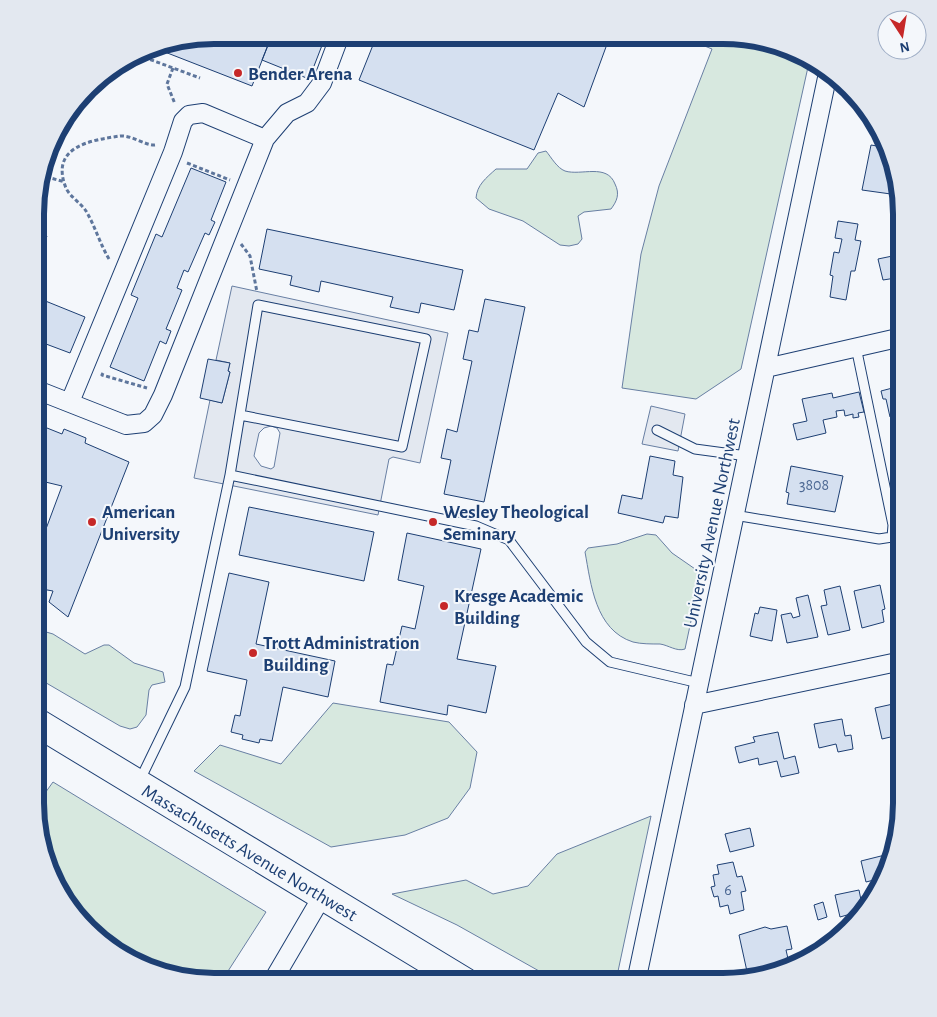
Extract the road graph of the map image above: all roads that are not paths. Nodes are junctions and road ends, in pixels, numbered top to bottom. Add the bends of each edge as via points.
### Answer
1 (336, 44) edge
2 (827, 79) edge
3 (265, 139) junction
4 (893, 339) edge
5 (856, 347) junction
6 (766, 368) junction
7 (44, 393) edge
8 (70, 402) junction
9 (240, 415) junction
10 (657, 430) dead end
11 (747, 456) junction
12 (230, 475) junction
13 (734, 515) junction
14 (893, 520) edge
15 (893, 531) edge
16 (893, 663) edge
17 (699, 683) junction
18 (694, 705) junction
19 (44, 730) edge
20 (138, 785) junction
21 (323, 895) junction
22 (277, 973) edge
23 (450, 973) edge
24 (638, 973) edge

1 - 3 street via 317,90 308,102 287,113
2 - 6 street, University Avenue Northwest
3 - 8 street via 153,415 144,423 126,425
3 - 8 street via 203,114 189,115 183,122 174,152
4 - 5 street
5 - 6 street
5 - 14 lane
6 - 11 street, University Avenue Northwest
7 - 8 street
9 - 9 lane via 258,305 426,339 402,448
9 - 12 lane
10 - 11 lane via 695,449
11 - 13 street, University Avenue Northwest
12 - 17 lane via 476,526 509,540 586,642 610,662
12 - 20 lane via 185,687
13 - 15 lane via 879,540 892,537
13 - 17 street, University Avenue Northwest
16 - 18 street
17 - 18 street, University Avenue Northwest
18 - 24 street, University Avenue Northwest
19 - 20 main road, Massachusetts Avenue Northwest
20 - 21 main road, Massachusetts Avenue Northwest
21 - 22 street
21 - 23 main road, Massachusetts Avenue Northwest

